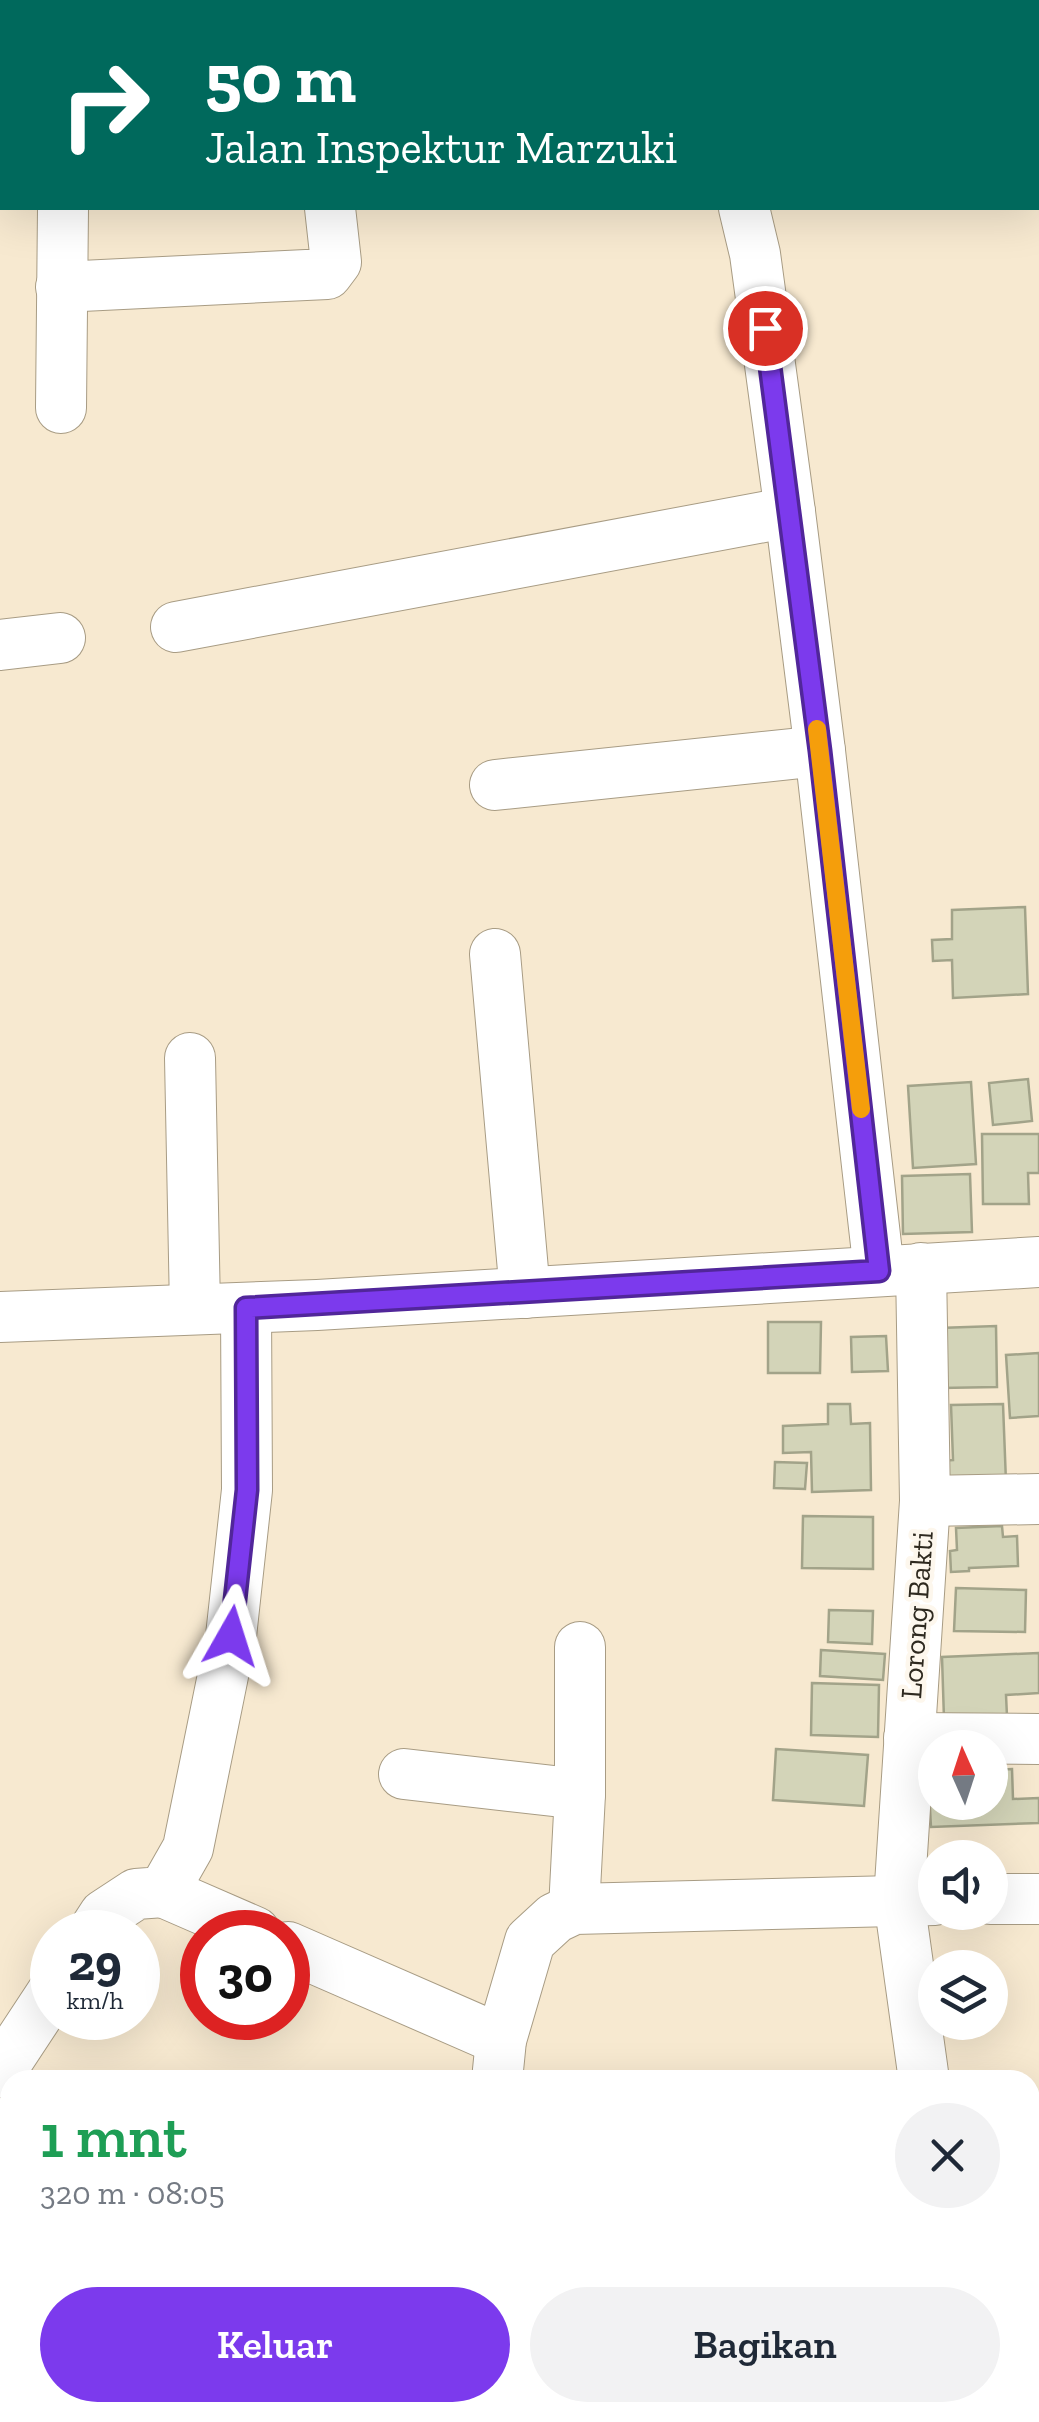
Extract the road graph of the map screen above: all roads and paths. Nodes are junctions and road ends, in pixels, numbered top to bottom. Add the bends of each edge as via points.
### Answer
1 (63, 210) edge
2 (330, 210) edge
3 (744, 210) edge
4 (61, 287) junction
5 (61, 408) dead end
6 (790, 512) junction
7 (176, 626) dead end
8 (60, 638) dead end
9 (0, 645) edge
10 (820, 751) junction
11 (495, 786) dead end
12 (495, 954) dead end
13 (190, 1058) dead end
14 (1039, 1262) edge
15 (900, 1270) junction
16 (524, 1292) junction
17 (194, 1308) junction
18 (246, 1308) junction
19 (0, 1317) edge
20 (1039, 1499) edge
21 (925, 1501) junction
22 (580, 1648) dead end
23 (909, 1738) junction
24 (1039, 1738) edge
25 (404, 1774) dead end
26 (580, 1794) junction
27 (164, 1892) junction
28 (1008, 1899) edge
29 (1039, 1899) edge
30 (917, 1900) edge
31 (113, 1910) edge
32 (205, 1910) edge
33 (574, 1910) junction
34 (310, 1958) edge
35 (30, 2026) edge
36 (499, 2060) edge
37 (1, 2070) edge
38 (924, 2070) edge

1 - 4 street
2 - 4 street via 336,262 327,274
3 - 6 street, Lorong Bakti
4 - 5 street
6 - 7 street
6 - 10 street, Lorong Bakti
8 - 9 street
10 - 11 street
10 - 15 street, Lorong Bakti
12 - 16 street
13 - 17 street
14 - 15 street
15 - 16 street
15 - 21 street, Lorong Bakti
16 - 18 street
17 - 18 street
17 - 19 street
18 - 27 street via 247,1490 231,1636 188,1848
20 - 21 street
21 - 23 street, Lorong Bakti
22 - 26 street
23 - 24 street
23 - 30 street, Lorong Bakti
25 - 26 street
26 - 33 street
27 - 31 street via 136,1894
27 - 32 street
28 - 29 street
30 - 33 street
30 - 38 street, Lorong Bakti
33 - 36 street via 530,1941
34 - 36 street
35 - 37 street

